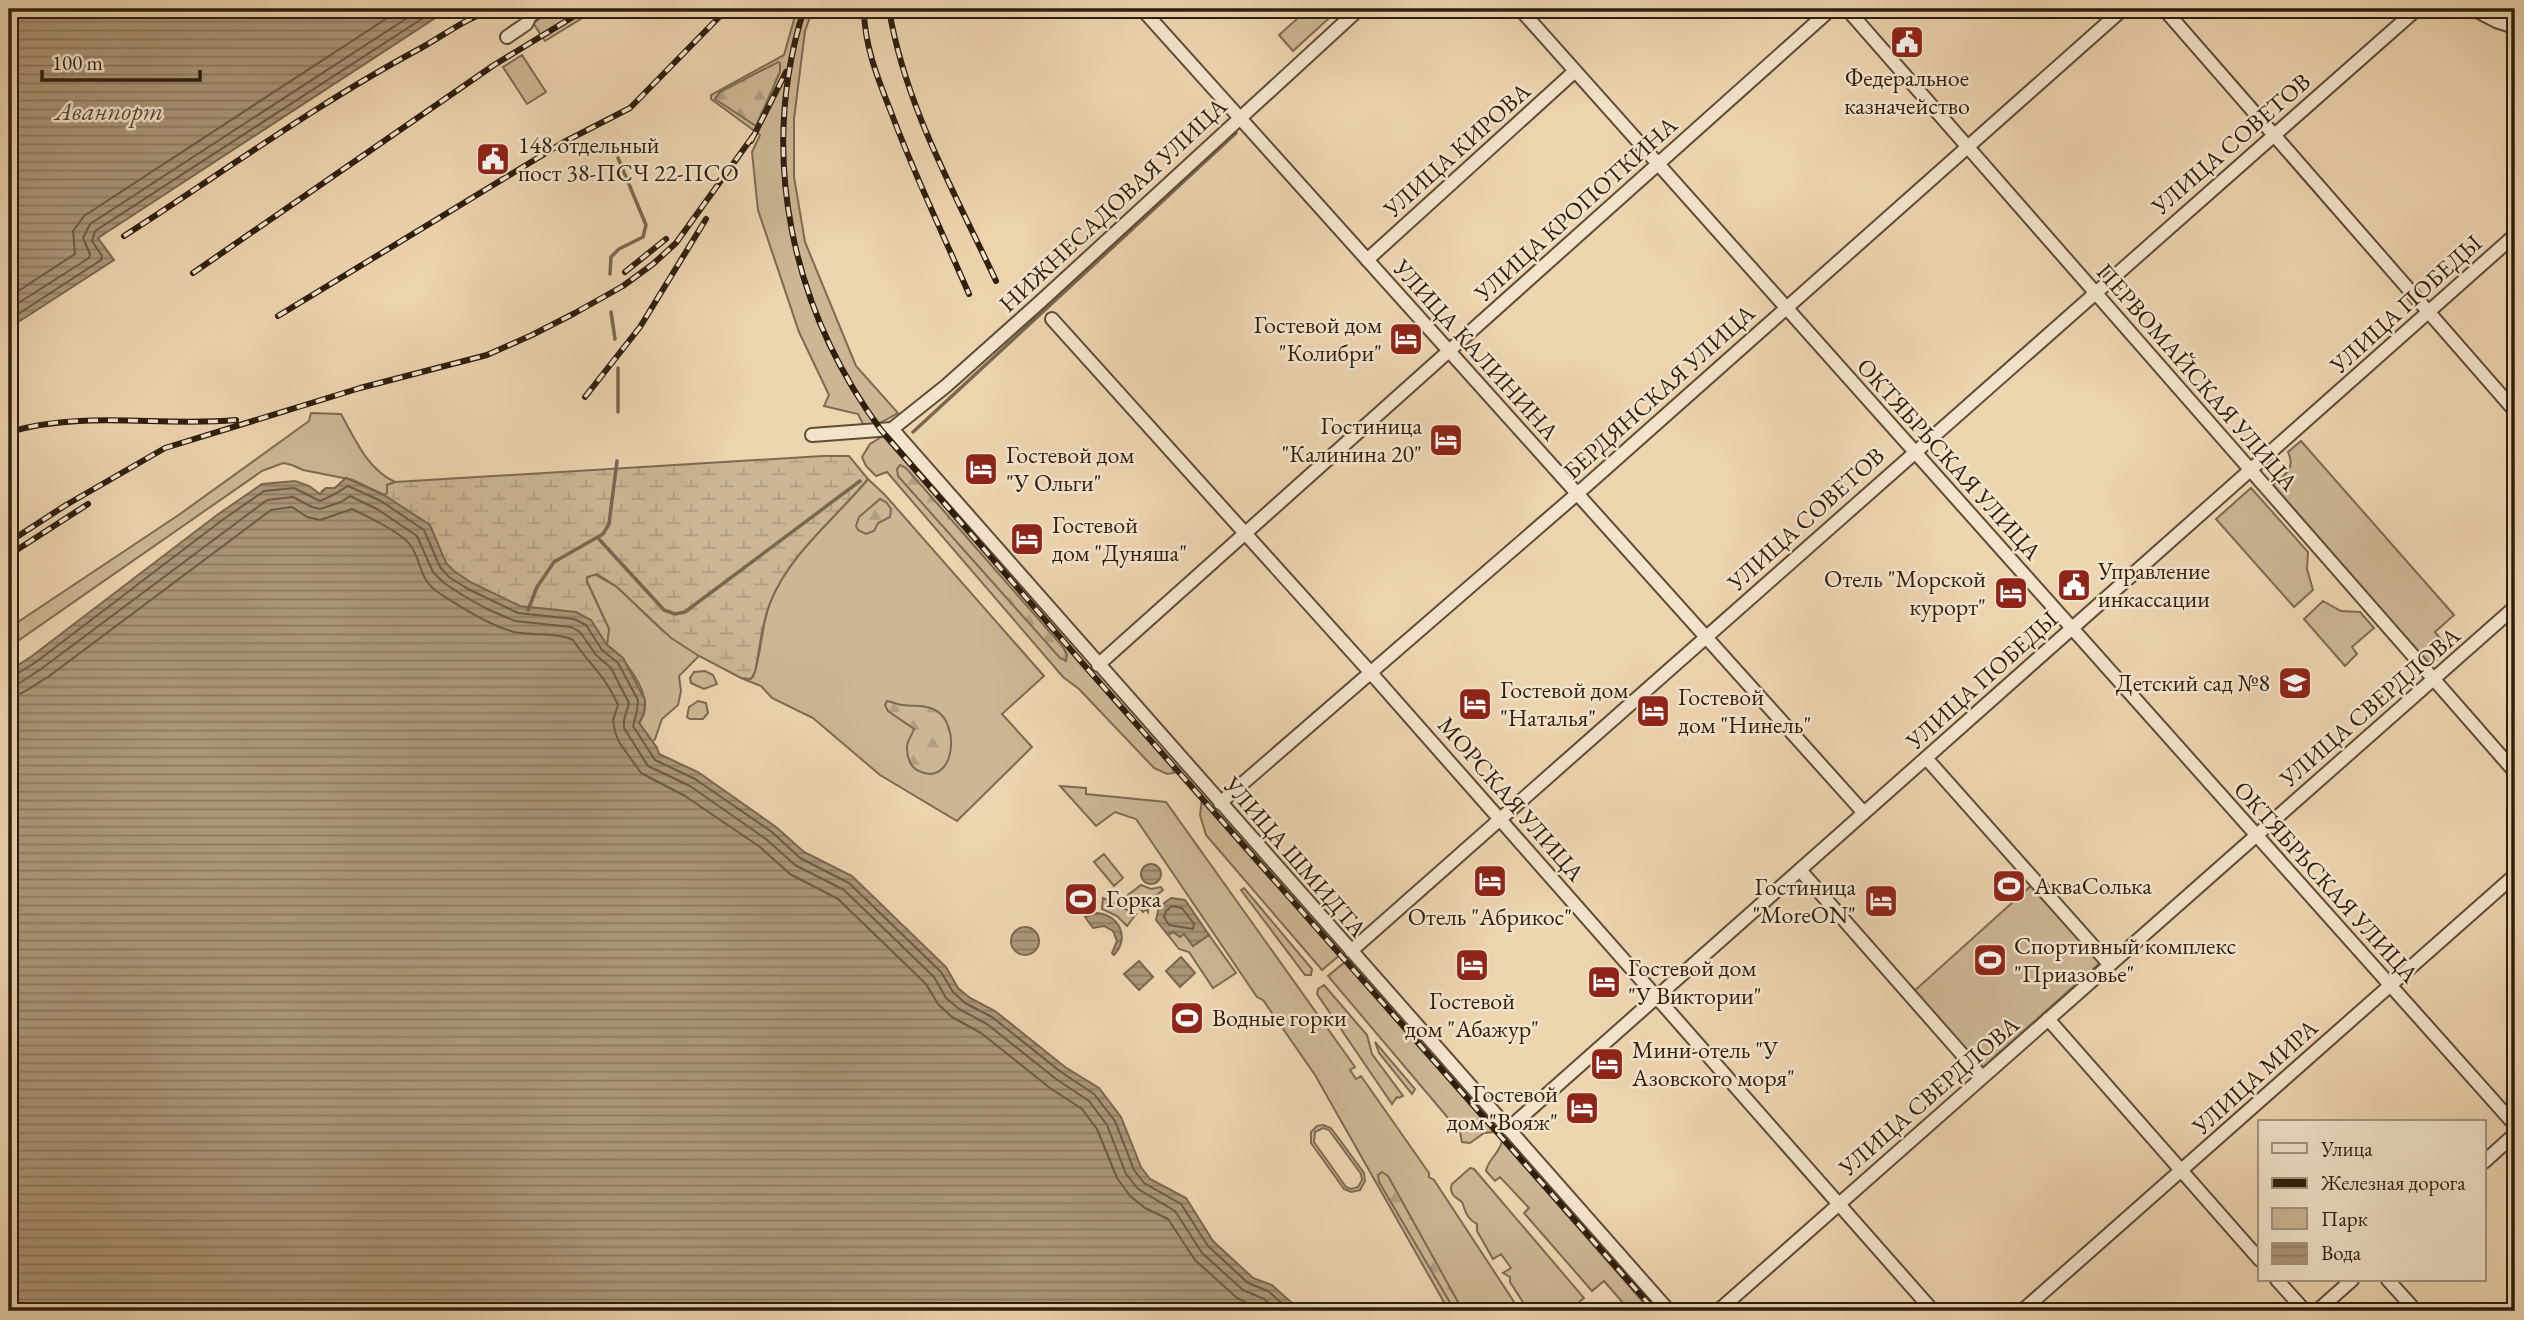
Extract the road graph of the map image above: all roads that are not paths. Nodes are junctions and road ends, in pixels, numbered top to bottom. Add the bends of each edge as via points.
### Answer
1 (540, 9) edge
2 (1142, 9) edge
3 (1359, 9) edge
4 (1520, 9) edge
5 (1831, 9) edge
6 (1847, 9) edge
7 (2123, 9) edge
8 (2164, 9) edge
9 (2417, 9) edge
10 (2473, 9) edge
11 (2515, 27) edge
12 (507, 37) dead end
13 (1575, 71) junction
14 (1240, 118) junction
15 (2274, 134) junction
16 (1967, 146) junction
17 (1658, 164) junction
18 (2515, 235) edge
19 (1367, 260) junction
20 (2095, 292) junction
21 (1786, 308) junction
22 (2428, 312) junction
23 (1052, 318) dead end
24 (1449, 351) junction
25 (2515, 411) edge
26 (892, 429) junction
27 (812, 435) dead end
28 (1914, 451) junction
29 (2250, 470) junction
30 (1577, 494) junction
31 (1245, 533) junction
32 (2515, 607) edge
33 (2072, 628) junction
34 (1706, 637) junction
35 (1098, 666) junction
36 (1371, 673) junction
37 (2433, 679) junction
38 (1926, 758) junction
39 (2515, 772) edge
40 (1220, 803) junction
41 (1864, 813) junction
42 (1501, 820) junction
43 (2256, 835) junction
44 (1800, 870) junction
45 (2515, 874) edge
46 (1351, 951) junction
47 (2110, 965) junction
48 (2390, 985) junction
49 (1656, 997) junction
50 (2048, 1019) junction
51 (1982, 1077) junction
52 (2515, 1125) edge
53 (1508, 1129) junction
54 (2515, 1134) edge
55 (2486, 1160) edge
56 (2181, 1170) junction
57 (1838, 1205) junction
58 (2258, 1258) edge
59 (2279, 1282) edge
60 (2350, 1282) edge
61 (2390, 1282) edge
62 (1669, 1311) edge
63 (1717, 1311) edge
64 (1933, 1311) edge
65 (2022, 1311) edge
66 (2305, 1311) edge
67 (2317, 1311) edge
68 (2416, 1311) edge

1 - 12 street
2 - 14 street, УЛИЦА КАЛИНИНА
3 - 14 street, НИЖНЕСАДОВАЯ УЛИЦА
4 - 13 street, ОКТЯБРЬСКАЯ УЛИЦА
5 - 17 street, УЛИЦА КРОПОТКИНА
6 - 16 street, ПЕРВОМАЙСКАЯ УЛИЦА
7 - 16 street, БЕРДЯНСКАЯ УЛИЦА
8 - 15 street
9 - 15 street, УЛИЦА СОВЕТОВ
10 - 11 street
13 - 17 street, ОКТЯБРЬСКАЯ УЛИЦА
13 - 19 street, УЛИЦА КИРОВА
14 - 19 street, УЛИЦА КАЛИНИНА
14 - 26 street, НИЖНЕСАДОВАЯ УЛИЦА via 1039,303
15 - 20 street, УЛИЦА СОВЕТОВ
15 - 22 street
16 - 20 street, ПЕРВОМАЙСКАЯ УЛИЦА
16 - 21 street, БЕРДЯНСКАЯ УЛИЦА
17 - 21 street, ОКТЯБРЬСКАЯ УЛИЦА
17 - 24 street, УЛИЦА КРОПОТКИНА
18 - 22 street, УЛИЦА ПОБЕДЫ
19 - 24 street, УЛИЦА КАЛИНИНА
20 - 28 street, УЛИЦА СОВЕТОВ
20 - 29 street, ПЕРВОМАЙСКАЯ УЛИЦА
21 - 28 street, ОКТЯБРЬСКАЯ УЛИЦА
21 - 30 street, БЕРДЯНСКАЯ УЛИЦА
22 - 25 street
22 - 29 street, УЛИЦА ПОБЕДЫ
23 - 31 street, МОРСКАЯ УЛИЦА
24 - 30 street, УЛИЦА КАЛИНИНА
24 - 31 street, УЛИЦА КРОПОТКИНА
26 - 27 street
26 - 35 street, УЛИЦА ШМИДТА
28 - 33 street, ОКТЯБРЬСКАЯ УЛИЦА
28 - 34 street, УЛИЦА СОВЕТОВ
29 - 33 street, УЛИЦА ПОБЕДЫ
29 - 37 street, ПЕРВОМАЙСКАЯ УЛИЦА
30 - 34 street, УЛИЦА КАЛИНИНА
30 - 36 street, БЕРДЯНСКАЯ УЛИЦА
31 - 35 street, УЛИЦА КРОПОТКИНА
31 - 36 street, МОРСКАЯ УЛИЦА
32 - 37 street, УЛИЦА СВЕРДЛОВА
33 - 38 street, УЛИЦА ПОБЕДЫ
33 - 43 street, ОКТЯБРЬСКАЯ УЛИЦА
34 - 41 street, УЛИЦА КАЛИНИНА
34 - 42 street, УЛИЦА СОВЕТОВ
35 - 40 street, УЛИЦА ШМИДТА
36 - 40 street, БЕРДЯНСКАЯ УЛИЦА
36 - 42 street, МОРСКАЯ УЛИЦА
37 - 39 street, ПЕРВОМАЙСКАЯ УЛИЦА
37 - 43 street, УЛИЦА СВЕРДЛОВА
38 - 41 street, УЛИЦА ПОБЕДЫ
38 - 47 street
40 - 46 street, УЛИЦА ШМИДТА
41 - 44 street, УЛИЦА ПОБЕДЫ
42 - 46 street, УЛИЦА СОВЕТОВ
42 - 49 street, МОРСКАЯ УЛИЦА
43 - 47 street, УЛИЦА СВЕРДЛОВА
43 - 48 street, ОКТЯБРЬСКАЯ УЛИЦА
44 - 49 street, УЛИЦА ПОБЕДЫ
44 - 51 street
45 - 48 street, УЛИЦА МИРА
46 - 53 street, УЛИЦА ШМИДТА
47 - 50 street, УЛИЦА СВЕРДЛОВА
48 - 52 street, ОКТЯБРЬСКАЯ УЛИЦА
48 - 56 street, УЛИЦА МИРА
49 - 53 street, УЛИЦА ПОБЕДЫ
49 - 57 street, МОРСКАЯ УЛИЦА
50 - 51 street, УЛИЦА СВЕРДЛОВА
50 - 56 street
51 - 57 street, УЛИЦА СВЕРДЛОВА
53 - 62 street, УЛИЦА ШМИДТА
54 - 55 street
56 - 58 street
56 - 65 street, УЛИЦА МИРА
57 - 63 street, УЛИЦА СВЕРДЛОВА
57 - 64 street, МОРСКАЯ УЛИЦА
59 - 66 street
60 - 67 street
61 - 68 street

